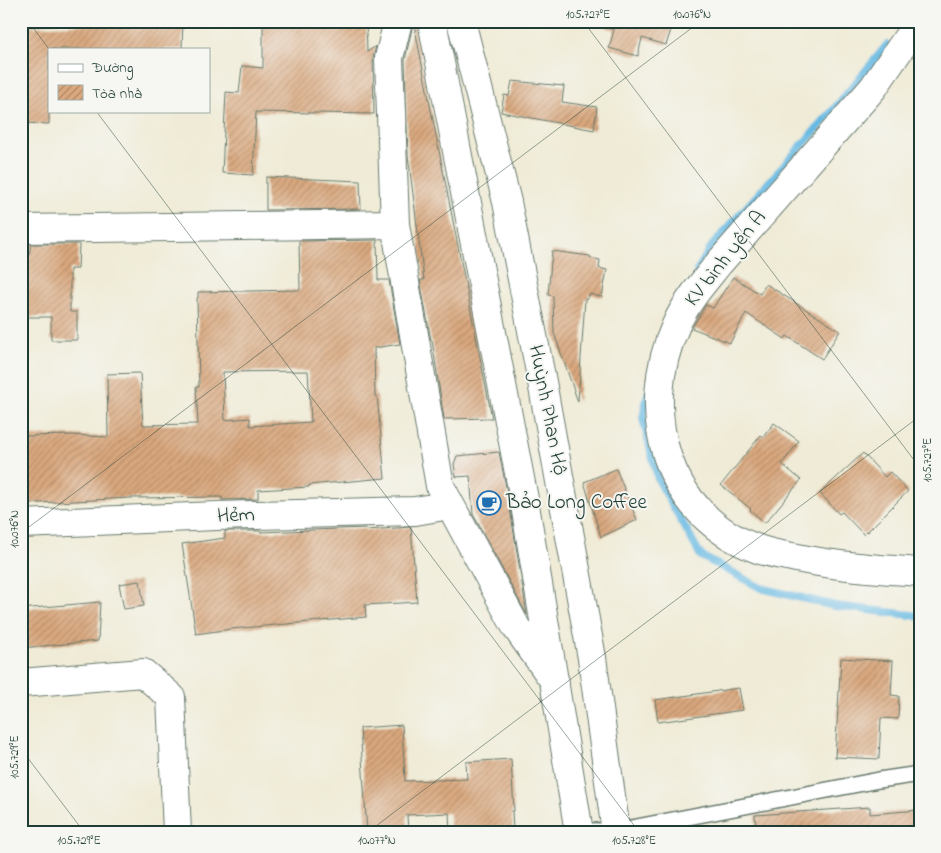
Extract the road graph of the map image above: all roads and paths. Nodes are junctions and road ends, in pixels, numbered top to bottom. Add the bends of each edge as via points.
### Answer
1 (398, 21) edge
2 (432, 21) edge
3 (461, 21) edge
4 (919, 21) edge
5 (395, 224) junction
6 (21, 229) edge
7 (450, 505) junction
8 (21, 524) edge
9 (920, 572) edge
10 (555, 682) junction
11 (21, 683) edge
12 (920, 774) edge
13 (579, 831) edge
14 (177, 832) edge
15 (616, 832) edge

1 - 5 street via 389,58
2 - 10 street, Huỳnh Phan Hộ via 524,499
3 - 15 street, Huỳnh Phan Hộ via 507,202 542,382 592,658
4 - 9 street, KV bình yên A via 873,88 695,293 676,325 664,356 659,387 666,456 683,491 713,525 760,550 846,567
5 - 6 street
5 - 7 street via 440,486
7 - 8 street, Hẻm via 415,511
7 - 10 street via 516,627
10 - 13 street, Huỳnh Phan Hộ
11 - 14 street via 143,673 171,697
12 - 15 lane
13 - 15 lane

